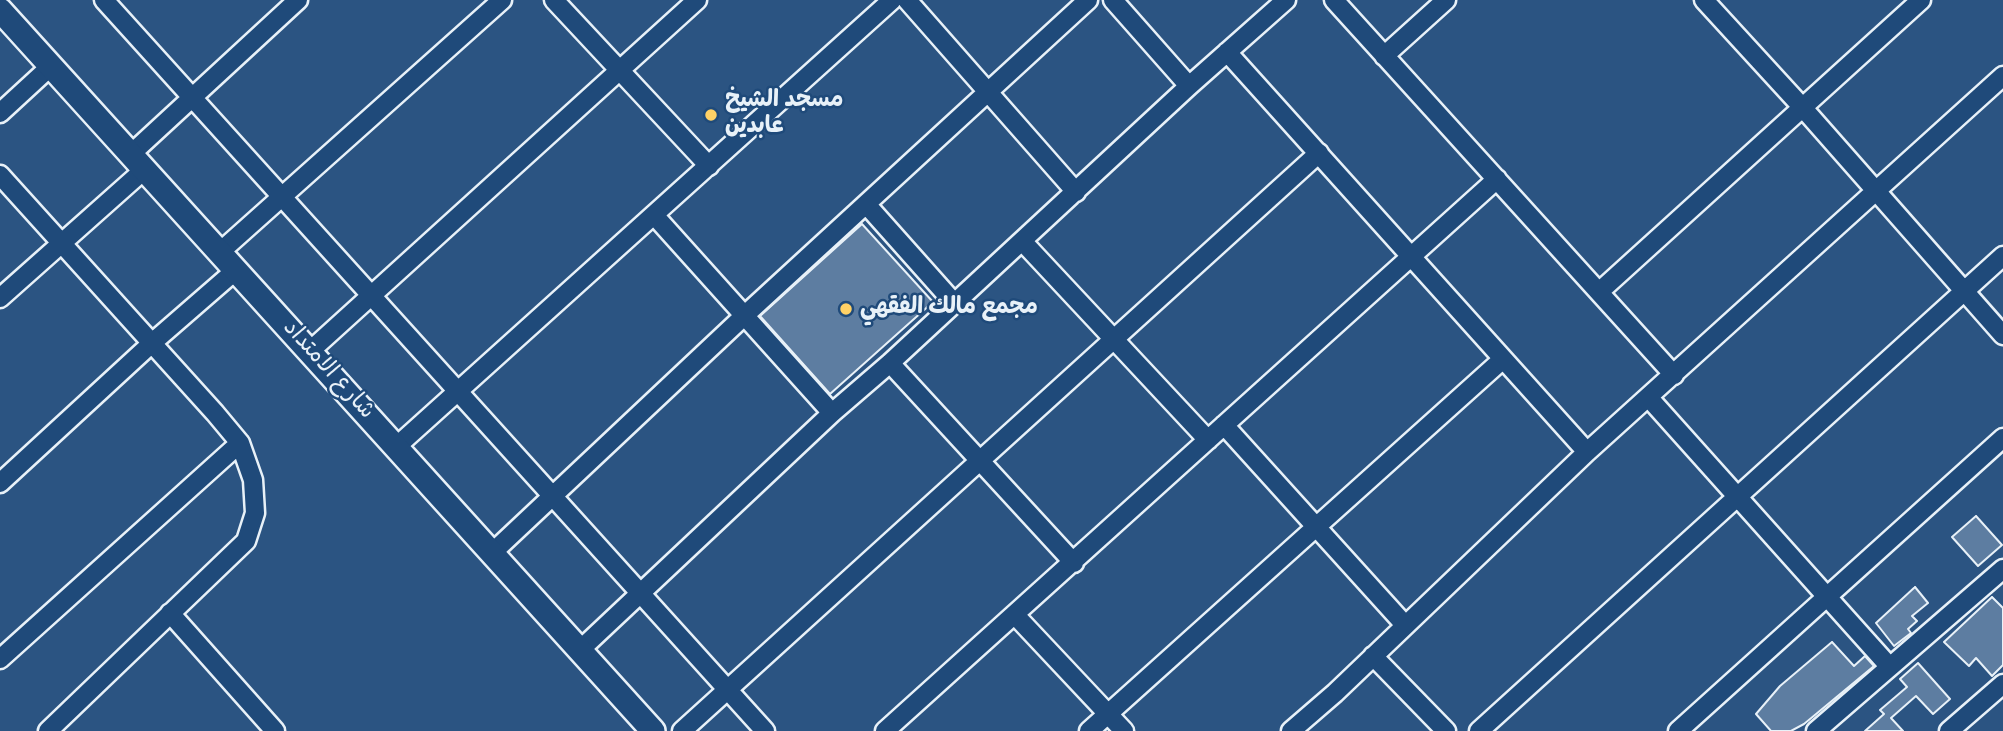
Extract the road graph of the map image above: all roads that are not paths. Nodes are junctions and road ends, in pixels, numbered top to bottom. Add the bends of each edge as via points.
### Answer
1 (104, 0) edge
2 (298, 0) edge
3 (502, 0) edge
4 (554, 0) edge
5 (697, 0) edge
6 (891, 0) edge
7 (907, 0) edge
8 (1087, 0) edge
9 (1113, 0) edge
10 (1286, 0) edge
11 (1334, 0) edge
12 (1446, 0) edge
13 (1704, 0) edge
14 (1922, 0) edge
15 (0, 10) edge
16 (1227, 52) junction
17 (1384, 56) junction
18 (51, 66) junction
19 (620, 70) junction
20 (2003, 76) edge
21 (1189, 86) junction
22 (988, 93) junction
23 (192, 99) junction
24 (1803, 108) junction
25 (0, 113) edge
26 (1319, 153) junction
27 (138, 162) junction
28 (709, 166) junction
29 (0, 175) edge
30 (1497, 179) junction
31 (1876, 191) junction
32 (1076, 192) junction
33 (283, 198) junction
34 (866, 204) junction
35 (654, 215) junction
36 (62, 242) junction
37 (1023, 242) junction
38 (220, 253) junction
39 (1411, 256) junction
40 (2003, 256) edge
41 (236, 270) junction
42 (1964, 291) junction
43 (1599, 292) junction
44 (370, 295) junction
45 (0, 298) edge
46 (955, 304) junction
47 (744, 316) junction
48 (2003, 335) edge
49 (1115, 340) junction
50 (152, 343) junction
51 (309, 352) junction
52 (1503, 359) junction
53 (890, 363) junction
54 (1674, 374) junction
55 (460, 392) junction
56 (1649, 398) junction
57 (832, 413) junction
58 (1224, 425) junction
59 (2003, 438) edge
60 (1208, 440) junction
61 (240, 443) junction
62 (396, 447) junction
63 (1587, 452) junction
64 (981, 461) junction
65 (0, 483) edge
66 (552, 495) junction
67 (1737, 496) junction
68 (1316, 526) junction
69 (492, 552) junction
70 (1074, 563) junction
71 (2003, 569) edge
72 (640, 593) junction
73 (1826, 596) junction
74 (170, 614) junction
75 (1015, 615) junction
76 (1405, 625) junction
77 (580, 650) junction
78 (1374, 656) junction
79 (0, 659) edge
80 (1889, 666) junction
81 (2003, 684) edge
82 (727, 690) junction
83 (1108, 714) junction
84 (1690, 727) edge
85 (48, 731) edge
86 (275, 731) edge
87 (653, 731) edge
88 (682, 731) edge
89 (765, 731) edge
90 (885, 731) edge
91 (1089, 731) edge
92 (1124, 731) edge
93 (1291, 731) edge
94 (1446, 731) edge
95 (1479, 731) edge
96 (1816, 731) edge
97 (1949, 731) edge

1 - 23 street
2 - 23 street
3 - 33 street
4 - 19 street
5 - 19 street
6 - 28 street
7 - 22 street
8 - 22 street
9 - 21 street
10 - 16 street
11 - 17 street
12 - 17 street
13 - 24 street
14 - 24 street
15 - 18 street, شارع الامتداد
16 - 21 street
16 - 26 street
17 - 30 street
18 - 25 street
18 - 27 street, شارع الامتداد
19 - 28 street
19 - 44 street
20 - 31 street
21 - 32 street
22 - 32 street
22 - 34 street
23 - 27 street
23 - 33 street
24 - 31 street
24 - 43 street
26 - 39 street
26 - 49 street
27 - 36 street
27 - 38 street, شارع الامتداد
28 - 35 street
29 - 36 street
30 - 39 street
30 - 43 street
31 - 42 street
31 - 54 street
32 - 37 street
33 - 38 street
33 - 44 street
34 - 46 street
34 - 47 street
35 - 47 street
35 - 55 street
36 - 45 street
36 - 50 street
37 - 46 street
37 - 49 street
38 - 41 street, شارع الامتداد
39 - 52 street
39 - 58 street
40 - 42 street
41 - 50 street
41 - 51 street, شارع الامتداد
42 - 48 street
42 - 67 street
43 - 54 street
44 - 51 street
44 - 55 street
46 - 53 street
47 - 57 street
47 - 66 street
49 - 60 street
49 - 64 street
50 - 61 street
50 - 65 street
51 - 62 street, شارع الامتداد
52 - 63 street
52 - 68 street
53 - 57 street
53 - 64 street
54 - 56 street
55 - 62 street
55 - 66 street
56 - 63 street
56 - 67 street
57 - 72 street
58 - 60 street
58 - 68 street
59 - 73 street
60 - 70 street
61 - 74 street via 253,480 255,513 246,541
61 - 79 street
62 - 69 street, شارع الامتداد
63 - 76 street
64 - 70 street
64 - 82 street
66 - 69 street
66 - 72 street
67 - 73 street
67 - 95 street
68 - 76 street
68 - 83 street
69 - 77 street, شارع الامتداد
70 - 75 street
71 - 80 street
72 - 77 street
72 - 82 street
73 - 80 street
73 - 84 street
74 - 85 street
74 - 86 street
75 - 83 street
75 - 90 street
76 - 78 street
77 - 87 street, شارع الامتداد
78 - 93 street
78 - 94 street
80 - 96 street
81 - 97 street
82 - 88 street
82 - 89 street
83 - 91 street
83 - 92 street

